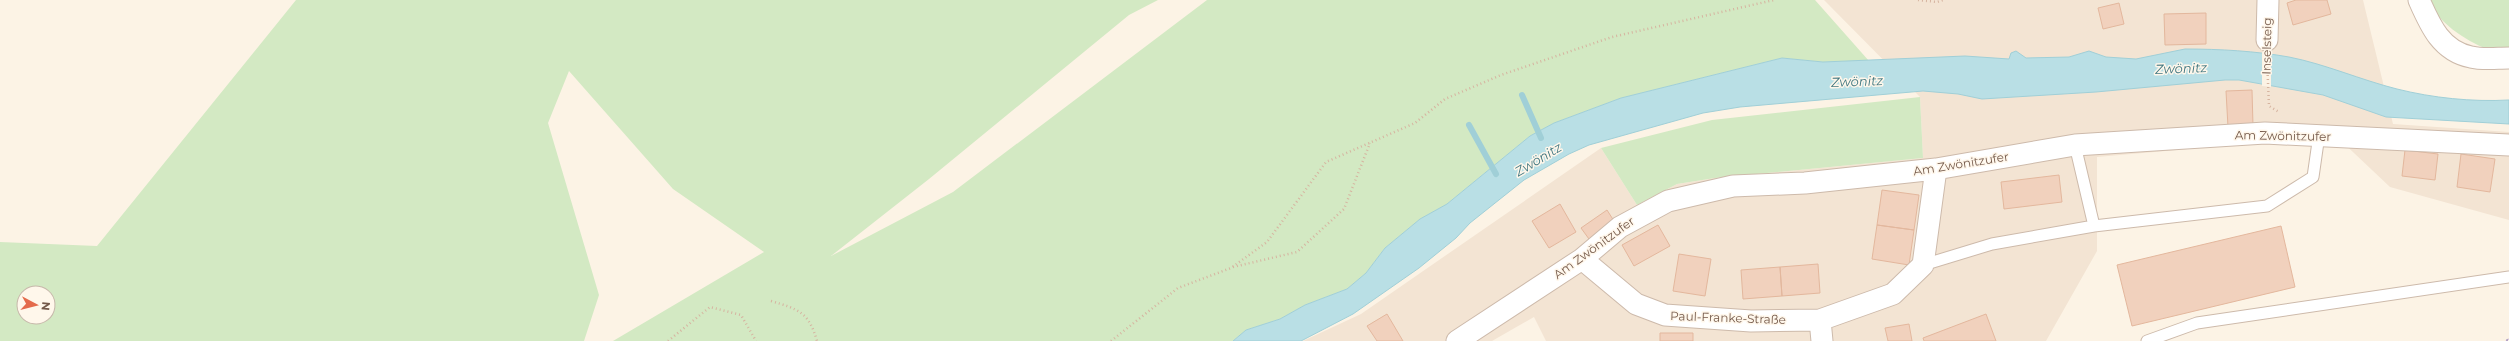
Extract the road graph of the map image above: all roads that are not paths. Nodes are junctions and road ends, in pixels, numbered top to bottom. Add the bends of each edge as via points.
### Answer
1 (2268, 0) edge
2 (2419, 0) edge
3 (2267, 40) road end
4 (2509, 58) edge
5 (2319, 136) junction
6 (2075, 145) junction
7 (2509, 145) edge
8 (1936, 169) junction
9 (2094, 226) junction
10 (1582, 259) junction
11 (1923, 265) junction
12 (2509, 277) edge
13 (1820, 320) junction
14 (1457, 341) edge
15 (1822, 341) edge
16 (2147, 341) edge

1 - 3 street, Inselsteig
2 - 4 street via 2432,31 2448,47 2471,57
5 - 6 street, Am Zwönitzufer via 2265,133
5 - 7 street, Am Zwönitzufer
5 - 9 lane via 2313,176 2267,206
6 - 8 street, Am Zwönitzufer
6 - 9 lane
8 - 10 street, Am Zwönitzufer via 1804,183 1733,186 1668,201 1620,227
8 - 11 street
9 - 11 lane via 1992,244
10 - 13 street, Paul-Franke-Straße via 1636,304 1665,315 1751,321
10 - 14 street, Am Zwönitzufer
11 - 13 street, Paul-Franke-Straße via 1893,294
12 - 16 lane via 2197,323
13 - 15 street

